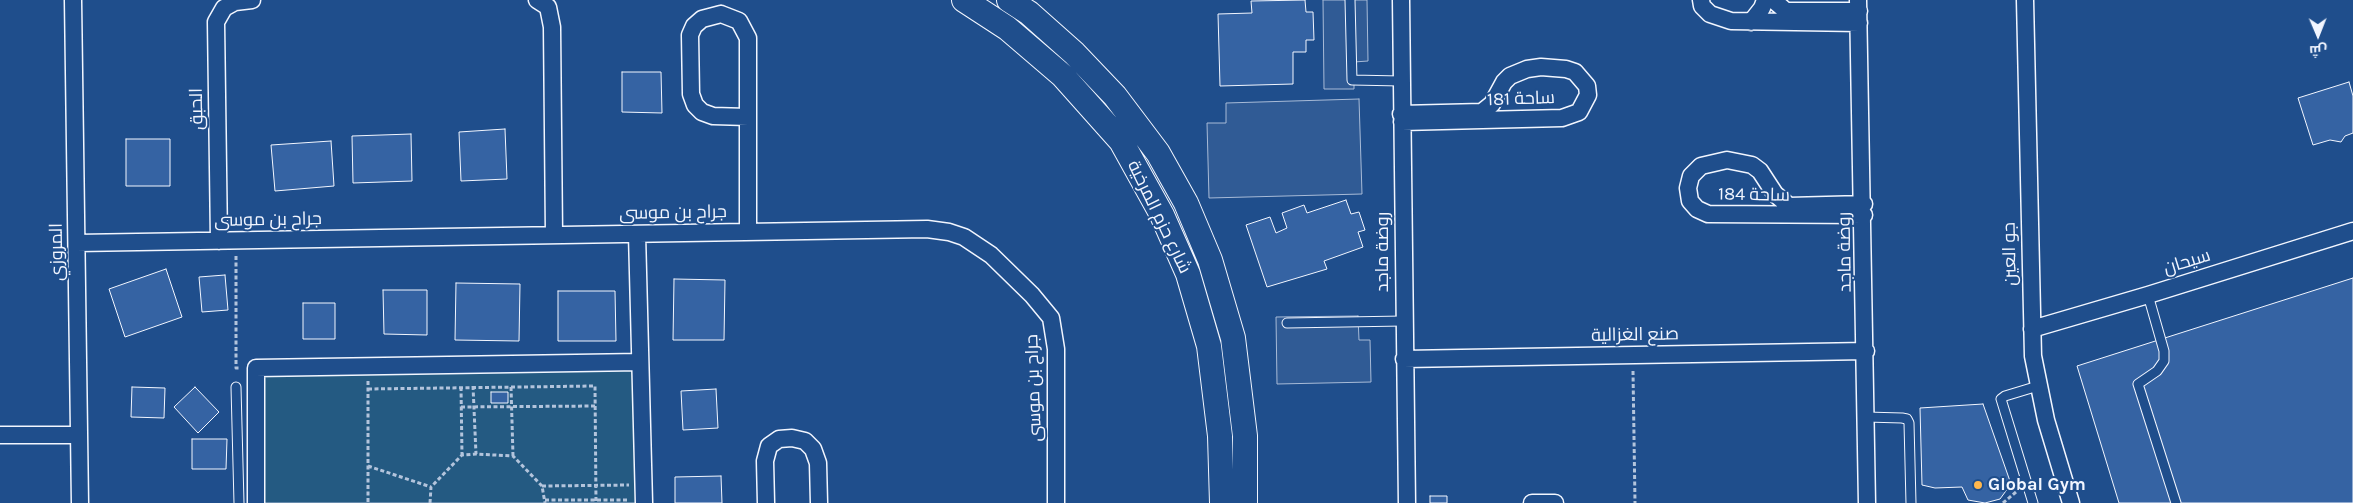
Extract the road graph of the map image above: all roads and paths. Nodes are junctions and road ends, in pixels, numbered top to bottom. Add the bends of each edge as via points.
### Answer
1 (74, 0) edge
2 (252, 0) edge
3 (537, 0) edge
4 (964, 0) edge
5 (1009, 0) edge
6 (1350, 0) edge
7 (1401, 0) edge
8 (1701, 0) edge
9 (1765, 0) edge
10 (1773, 0) edge
11 (2025, 0) edge
12 (1859, 11) edge
13 (1751, 22) junction
14 (1401, 81) junction
15 (1496, 96) junction
16 (748, 118) junction
17 (1401, 118) junction
18 (1520, 120) junction
19 (1769, 185) junction
20 (1864, 210) junction
21 (1758, 215) junction
22 (2353, 231) edge
23 (748, 232) junction
24 (637, 234) junction
25 (554, 235) junction
26 (228, 240) junction
27 (78, 243) junction
28 (2148, 295) junction
29 (1403, 320) junction
30 (1287, 323) dead end
31 (2032, 329) junction
32 (1866, 350) junction
33 (1632, 355) junction
34 (1404, 359) junction
35 (640, 362) junction
36 (256, 368) junction
37 (368, 375) dead end
38 (461, 380) dead end
39 (473, 380) dead end
40 (2038, 386) junction
41 (236, 387) dead end
42 (461, 387) junction
43 (473, 387) junction
44 (511, 387) junction
45 (368, 389) junction
46 (474, 406) junction
47 (511, 406) junction
48 (595, 406) junction
49 (461, 407) junction
50 (1866, 417) junction
51 (0, 435) edge
52 (78, 435) junction
53 (476, 454) junction
54 (462, 455) junction
55 (512, 456) junction
56 (368, 466) junction
57 (629, 476) dead end
58 (630, 485) junction
59 (542, 486) junction
60 (596, 486) junction
61 (431, 487) junction
62 (1220, 500) edge
63 (545, 501) edge
64 (596, 501) edge
65 (635, 502) edge
66 (80, 503) edge
67 (239, 503) edge
68 (256, 503) edge
69 (368, 503) edge
70 (430, 503) edge
71 (766, 503) edge
72 (819, 503) edge
73 (1056, 503) edge
74 (1245, 503) edge
75 (1408, 503) edge
76 (1532, 503) edge
77 (1555, 503) edge
78 (1635, 503) edge
79 (1867, 503) edge
80 (1911, 503) edge
81 (2033, 503) edge
82 (2071, 503) edge
83 (2176, 503) edge

1 - 27 street, المروزي
2 - 26 street, الحبق via 235,2 224,8 216,22
3 - 25 street via 548,7 552,27
4 - 62 street, شارع حزم المرخية via 1007,28 1063,76 1121,141 1162,215 1188,274 1209,346 1220,436
5 - 74 street, شارع حزم المرخية via 1029,13 1074,53 1115,96 1158,153 1186,203 1210,260 1233,338 1245,436
6 - 14 lane via 1352,80
7 - 14 street, روضة ماجد
8 - 13 street via 1710,14 1720,19
9 - 13 street
10 - 12 street via 1786,11
11 - 31 street, جو العين
12 - 13 street
12 - 20 street, روضة ماجد
14 - 17 street, روضة ماجد
15 - 17 street, ساحة 181 via 1482,112
15 - 18 street via 1506,110
15 - 18 street, ساحة 181 via 1510,76 1541,67 1575,72 1587,86 1588,96 1579,112 1562,118
16 - 16 street via 748,38 739,21 730,16 711,15 694,26 690,35 691,94 702,112 713,116
16 - 23 street
17 - 18 street, ساحة 181
17 - 29 street, روضة ماجد
19 - 20 street, ساحة 184 via 1789,206
19 - 21 street
19 - 21 street, ساحة 184 via 1752,165 1734,161 1700,166 1691,176 1688,188 1690,201 1697,209 1708,214
20 - 21 street, ساحة 184
20 - 32 street, روضة ماجد
22 - 28 street, سيحان
23 - 24 street, جراح بن موسى
23 - 73 street, جراح بن موسى via 927,229 964,237 990,255 1051,318 1056,348
24 - 25 street, جراح بن موسى
24 - 35 street
25 - 26 street, جراح بن موسى
26 - 27 street, جراح بن موسى
26 - 36 path via 236,368
27 - 52 street, المروزي
28 - 31 street, سيحان
28 - 83 lane via 2164,350 2164,361 2157,371 2138,384
29 - 30 lane
29 - 34 street, روضة ماجد
31 - 40 street, جو العين
32 - 33 street, صنع الغزالية
32 - 50 street, روضة ماجد
33 - 34 street, صنع الغزالية
33 - 78 path
34 - 75 street, روضة ماجد
35 - 36 street
35 - 65 street
36 - 68 street
37 - 45 path
38 - 42 path
39 - 43 path
40 - 81 lane via 2001,399
40 - 82 street, جو العين
41 - 67 lane
42 - 43 path
42 - 45 path
42 - 49 path
43 - 44 path
43 - 46 path
44 - 47 path
44 - 48 path via 595,386
45 - 56 path
46 - 47 path
46 - 49 path
46 - 53 path
47 - 48 path
47 - 55 path
48 - 60 path
49 - 54 path
50 - 79 street, روضة ماجد
50 - 80 lane via 1907,419
51 - 52 street
52 - 66 street, المروزي
53 - 54 path
53 - 55 path
54 - 61 path
55 - 59 path
56 - 61 path
56 - 69 path
57 - 58 path
58 - 60 path
58 - 65 path
59 - 60 path
59 - 63 path
60 - 64 path
61 - 70 path
63 - 64 path
64 - 65 path
71 - 72 street via 765,461 769,446 779,439 792,438 805,441 813,449 818,463
76 - 77 street

